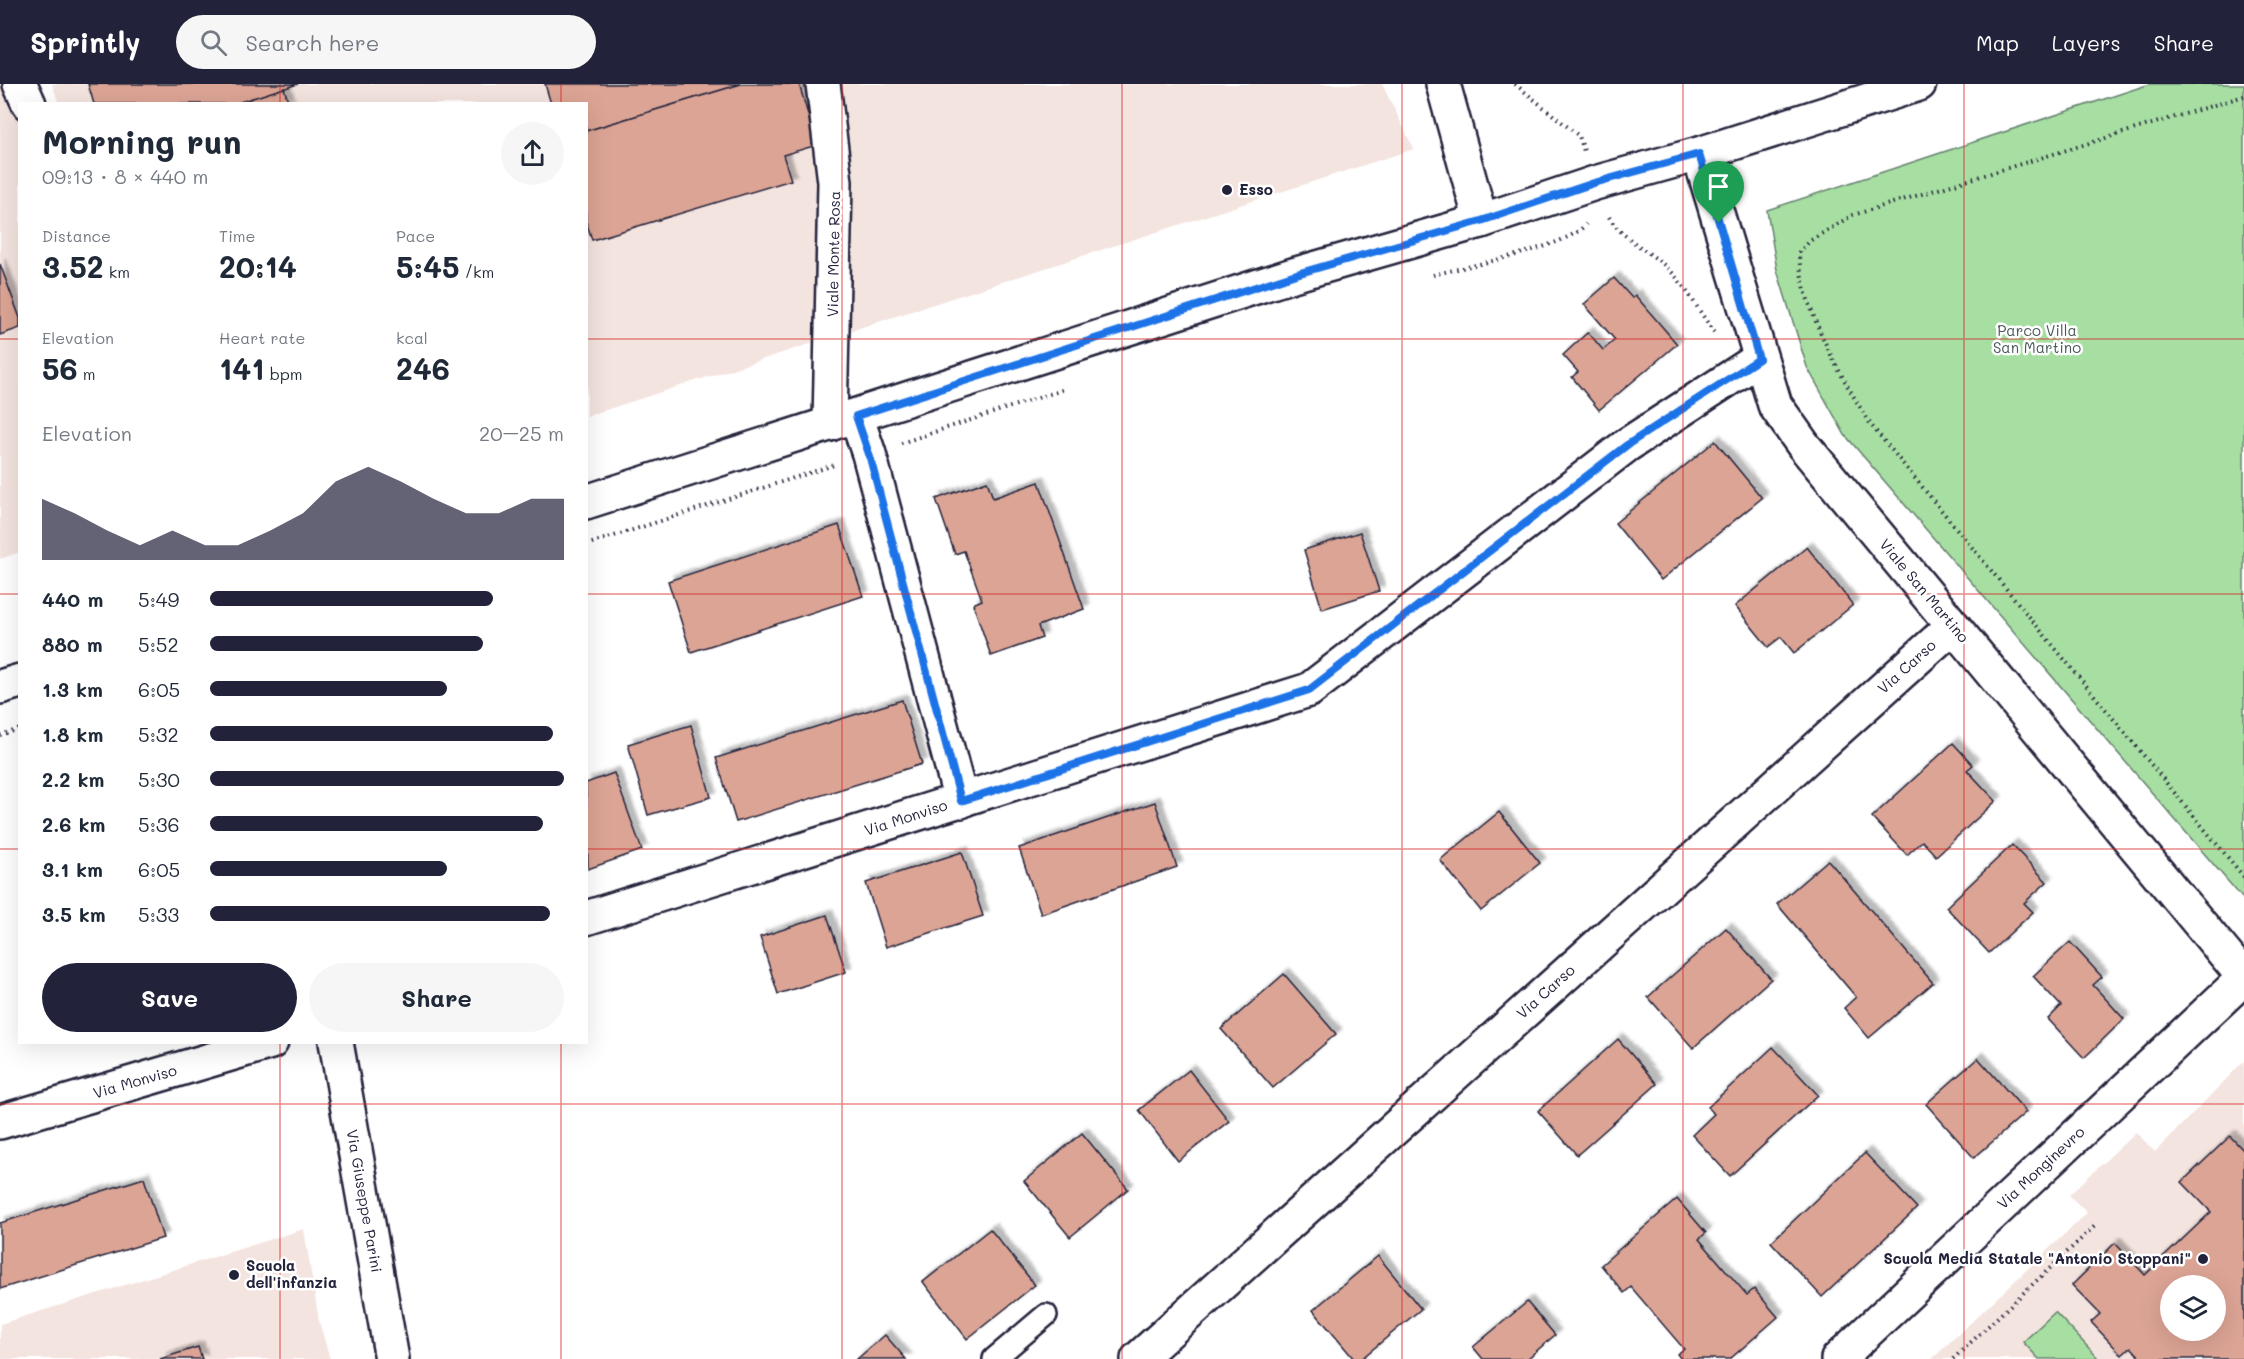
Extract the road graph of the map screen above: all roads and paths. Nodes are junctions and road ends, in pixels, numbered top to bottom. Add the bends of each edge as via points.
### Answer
1 (20, 84) edge
2 (823, 84) edge
3 (1443, 84) edge
4 (1515, 84) edge
5 (1918, 84) edge
6 (2244, 96) edge
7 (28, 102) edge
8 (1699, 154) junction
9 (1598, 193) junction
10 (1481, 221) junction
11 (1423, 278) dead end
12 (1759, 359) junction
13 (1074, 386) dead end
14 (843, 420) junction
15 (869, 454) junction
16 (588, 501) edge
17 (588, 544) edge
18 (1953, 626) junction
19 (18, 682) edge
20 (0, 687) edge
21 (18, 730) edge
22 (0, 735) edge
23 (961, 801) junction
24 (2244, 877) edge
25 (588, 917) edge
26 (2244, 977) edge
27 (264, 1044) edge
28 (336, 1044) edge
29 (0, 1122) edge
30 (2097, 1224) dead end
31 (1046, 1315) dead end
32 (392, 1359) edge
33 (994, 1359) edge
34 (1138, 1359) edge
35 (1838, 1359) edge
36 (1953, 1359) edge

1 - 7 street
2 - 14 street, Viale Monte Rosa via 836,182
3 - 10 street
4 - 9 path via 1579,136
5 - 8 street
6 - 24 path via 1853,215 1811,240 1799,252 1799,270 1833,363 1871,425
8 - 9 street
8 - 12 street, Viale San Martino
9 - 10 street
9 - 11 path via 1581,231 1552,244
9 - 12 path via 1616,229 1649,251 1676,277 1732,354
10 - 14 street via 1293,275
12 - 18 street, Viale San Martino via 1775,405 1804,446
12 - 23 street, Via Monviso via 1627,445 1309,690
13 - 15 path
14 - 15 street
14 - 16 street
15 - 17 path
15 - 23 street
18 - 26 street, Viale San Martino
18 - 34 street, Via Carso
19 - 20 street
21 - 22 path
23 - 25 street, Via Monviso
26 - 35 street, Via Monginevro
27 - 29 street, Via Monviso
28 - 32 street, Via Giuseppe Parini
30 - 36 path
31 - 33 lane

